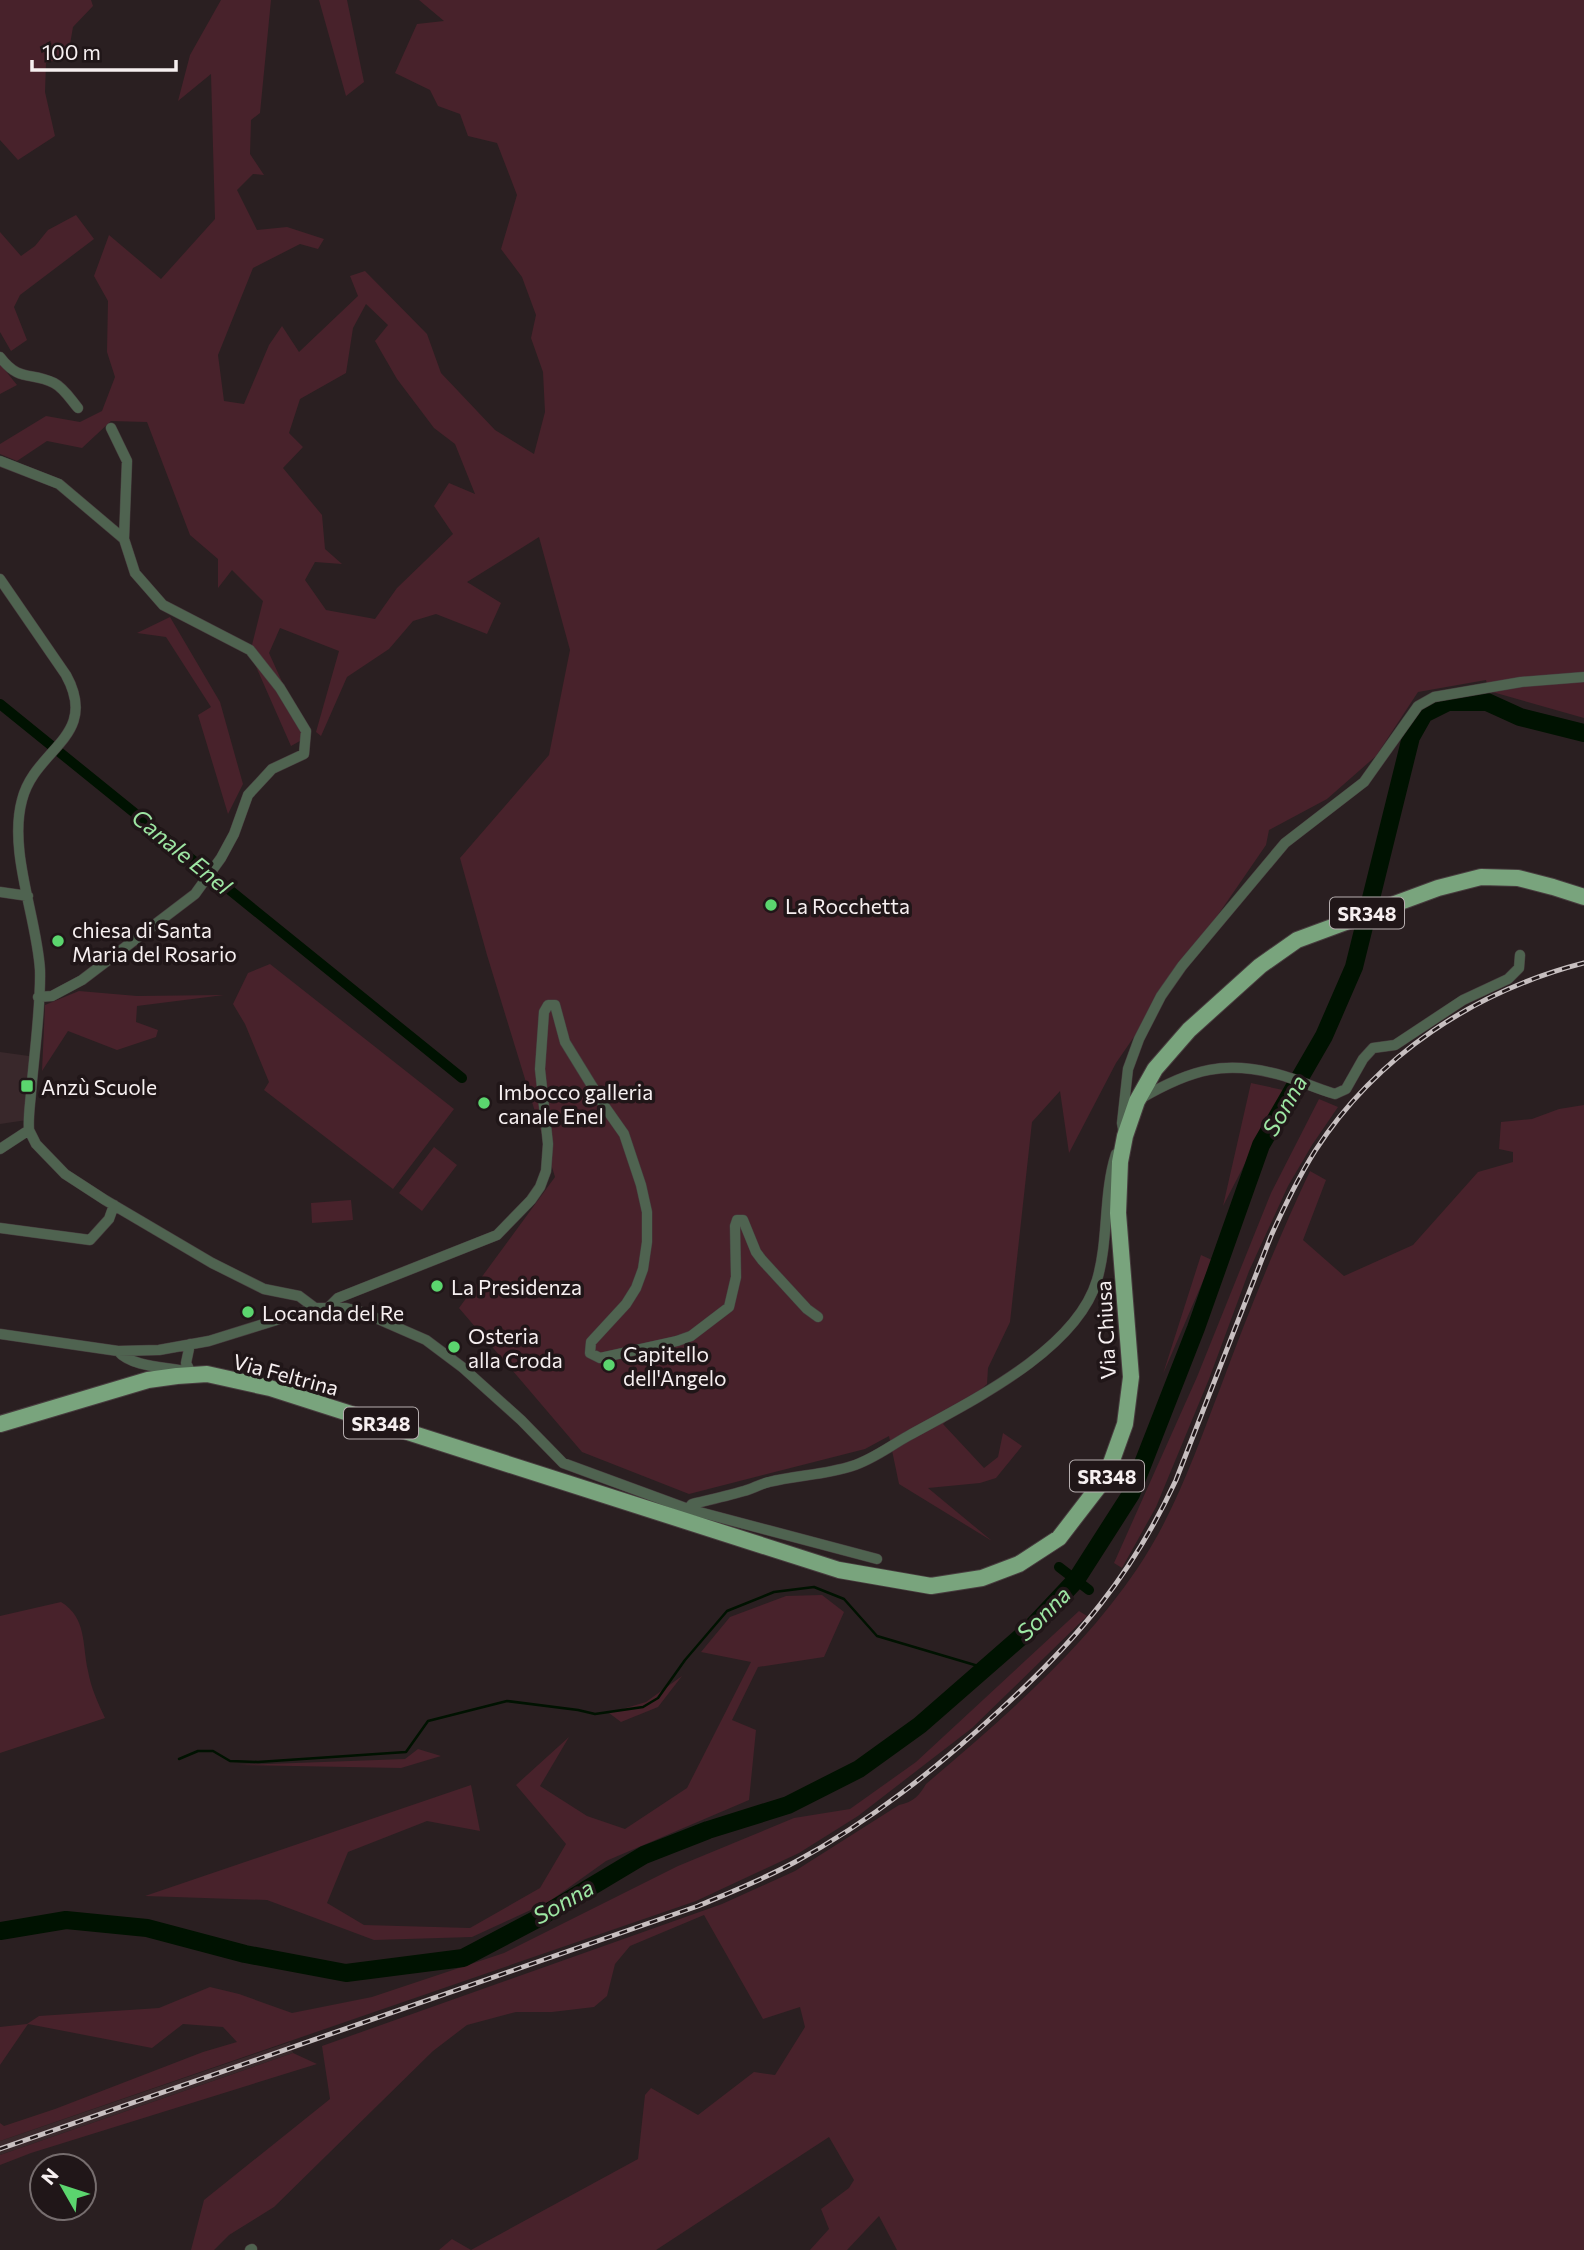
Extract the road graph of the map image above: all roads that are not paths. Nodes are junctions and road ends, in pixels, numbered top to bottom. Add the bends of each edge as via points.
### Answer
1 (0, 357) edge
2 (78, 408) dead end
3 (111, 428) dead end
4 (0, 461) edge
5 (124, 539) junction
6 (0, 579) edge
7 (1584, 677) edge
8 (0, 892) edge
9 (28, 896) junction
10 (1584, 897) edge
11 (1520, 954) dead end
12 (38, 997) junction
13 (1137, 1101) junction
14 (29, 1130) junction
15 (1125, 1136) junction
16 (0, 1149) edge
17 (114, 1205) junction
18 (0, 1228) edge
19 (329, 1307) junction
20 (315, 1308) junction
21 (818, 1317) dead end
22 (0, 1334) edge
23 (190, 1344) junction
24 (118, 1351) junction
25 (190, 1371) junction
26 (207, 1374) junction
27 (0, 1424) edge
28 (554, 1479) joint
29 (688, 1509) junction
30 (877, 1559) dead end

1 - 2 street via 9,369 59,385
3 - 5 street via 127,461
4 - 5 street via 58,484
5 - 12 street via 135,573 163,605 250,650 281,688 306,731 304,754 272,769 248,795 234,834 195,894 82,980 52,996
6 - 9 street via 66,675 77,702 72,726 29,784 20,807 19,848
7 - 15 street via 1458,692 1418,706 1364,782 1285,843 1161,996 1128,1069 1122,1123
8 - 9 street
9 - 12 street via 40,970
10 - 13 main road, Via Chiusa / SR348 via 1518,878 1481,877 1438,888 1297,940 1260,966 1189,1030 1155,1069
11 - 13 street via 1519,968 1508,979 1463,1000 1395,1045 1373,1048 1346,1089 1335,1094 1264,1070 1233,1067 1202,1070
12 - 14 street
13 - 15 main road, Via Chiusa / SR348
14 - 16 street
14 - 17 street via 65,1174
15 - 28 main road, Via Chiusa / SR348 via 1118,1213 1131,1377 1125,1424 1106,1477 1082,1512 1059,1538 1019,1564 982,1578 931,1586 893,1581 839,1570
15 - 29 street via 1108,1176 1097,1280 1059,1339 947,1416 855,1465 767,1482
17 - 18 street via 90,1240
17 - 20 street via 212,1263 264,1289 299,1296
19 - 20 street
19 - 21 street via 338,1298 496,1235 531,1200 546,1171 548,1144 540,1069 548,1004 555,1005 565,1042 624,1133 647,1212 647,1242 636,1288 591,1342 590,1353 600,1358 677,1341 729,1307 736,1277 737,1220 743,1220 762,1260
19 - 29 street via 362,1312 426,1340 564,1463
20 - 23 street
22 - 24 street, Via Feltrina
23 - 24 street
23 - 25 street via 186,1363
24 - 25 street, Via Feltrina via 138,1362
25 - 26 street, Via Feltrina
26 - 27 main road, Via Feltrina via 148,1380
26 - 28 main road, Via Feltrina / SR348 via 270,1388
29 - 30 street

